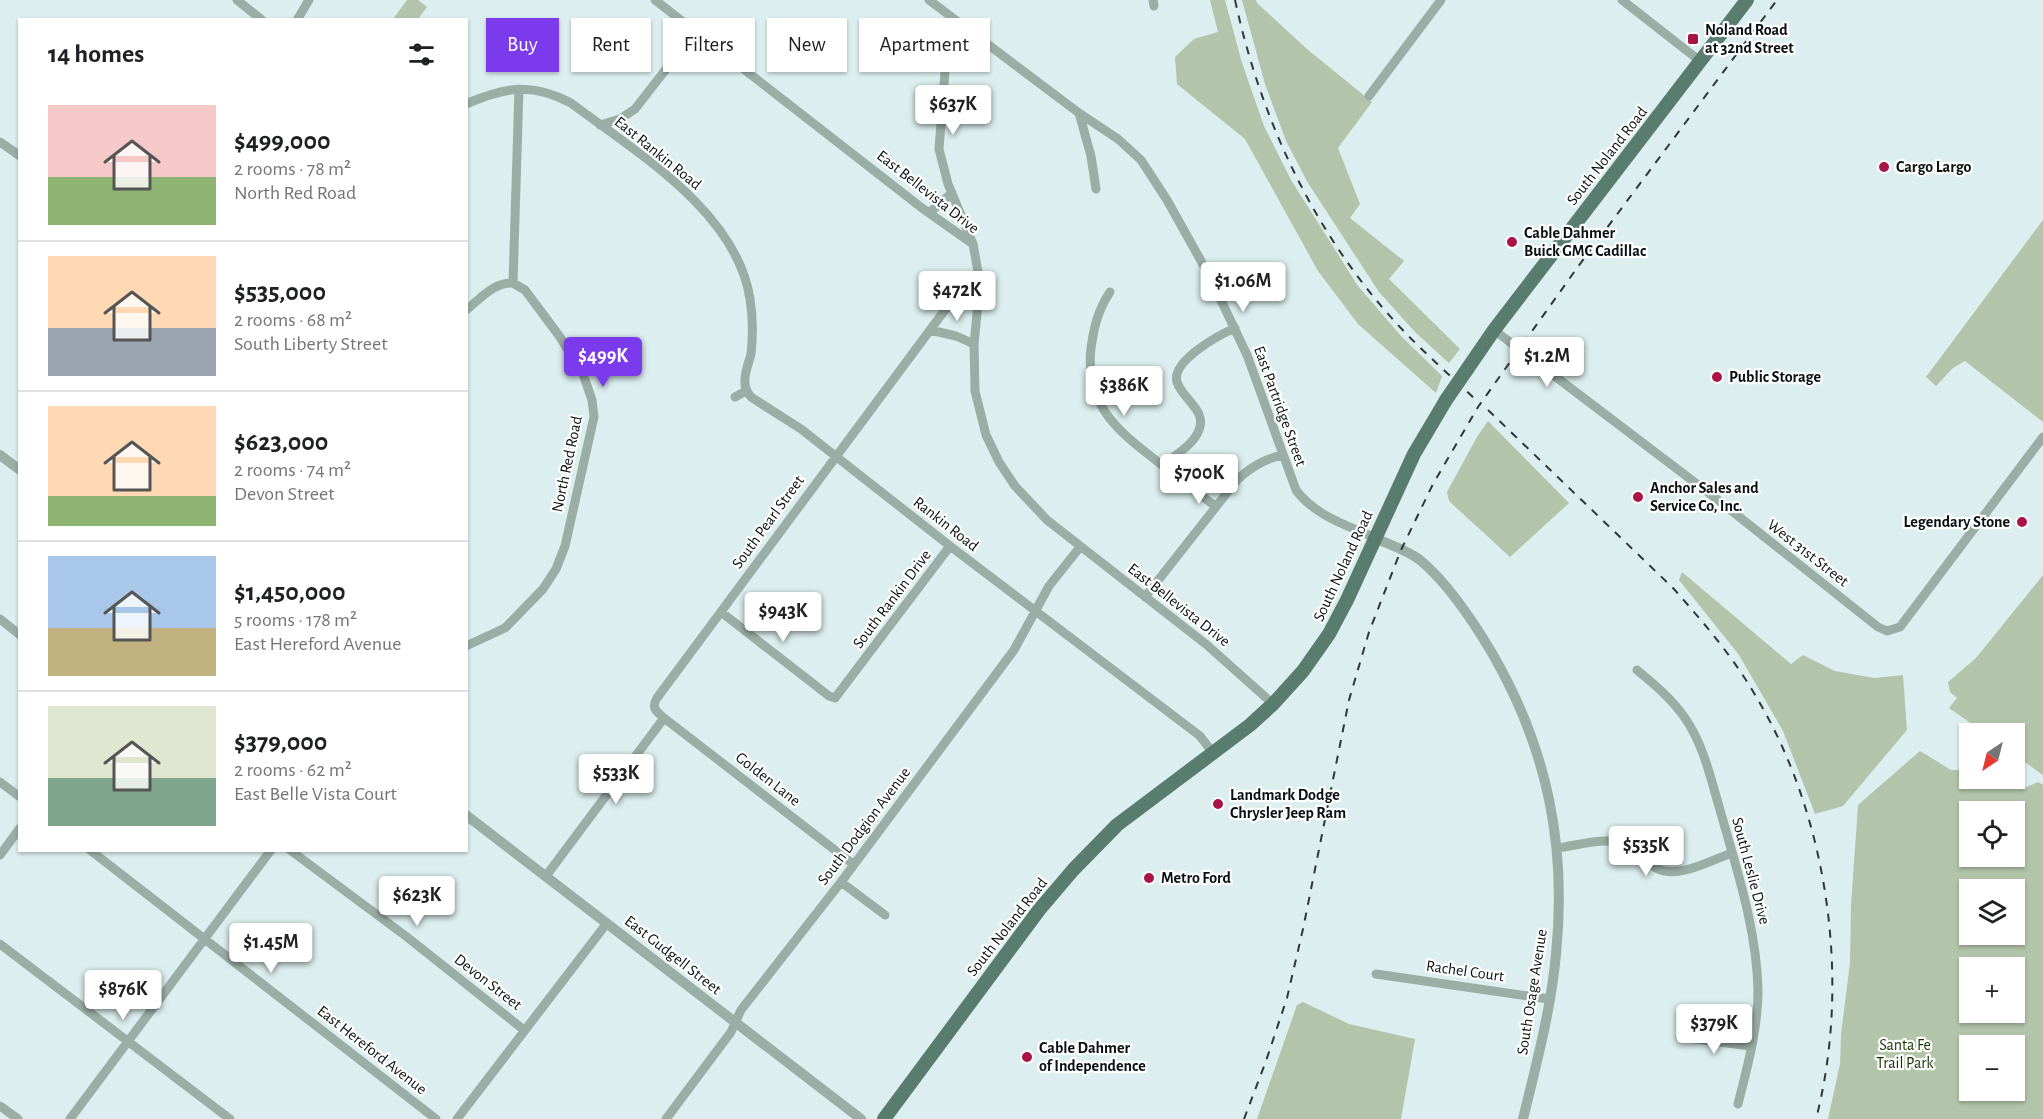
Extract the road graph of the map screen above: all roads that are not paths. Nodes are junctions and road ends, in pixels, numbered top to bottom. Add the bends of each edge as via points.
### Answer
1 (237, 0) edge
2 (309, 0) edge
3 (655, 0) edge
4 (929, 0) edge
5 (1441, 0) edge
6 (1622, 0) edge
7 (1747, 0) edge
8 (259, 18) edge
9 (298, 18) edge
10 (678, 18) edge
11 (952, 18) edge
12 (990, 47) edge
13 (1700, 61) junction
14 (664, 72) edge
15 (747, 72) edge
16 (944, 72) edge
17 (519, 89) junction
18 (1369, 96) dead end
19 (468, 103) edge
20 (1079, 113) junction
21 (600, 125) junction
22 (0, 142) edge
23 (18, 155) edge
24 (1096, 189) dead end
25 (952, 193) junction
26 (930, 213) junction
27 (973, 244) junction
28 (978, 272) junction
29 (513, 283) junction
30 (1110, 292) dead end
31 (468, 308) edge
32 (1234, 328) junction
33 (930, 330) junction
34 (1494, 330) junction
35 (974, 344) junction
36 (746, 391) junction
37 (735, 397) dead end
38 (2043, 436) edge
39 (0, 454) edge
40 (1282, 455) junction
41 (834, 456) junction
42 (1163, 466) junction
43 (18, 468) edge
44 (1215, 506) junction
45 (1375, 538) junction
46 (950, 546) junction
47 (1080, 547) junction
48 (1145, 597) junction
49 (721, 612) junction
50 (1035, 612) junction
51 (0, 620) edge
52 (18, 634) edge
53 (468, 645) edge
54 (1636, 670) dead end
55 (1273, 704) junction
56 (664, 718) junction
57 (1213, 753) junction
58 (0, 782) edge
59 (18, 796) edge
60 (468, 817) edge
61 (18, 831) edge
62 (1557, 848) junction
63 (93, 852) edge
64 (270, 852) edge
65 (293, 852) edge
66 (1732, 853) junction
67 (0, 855) edge
68 (854, 864) junction
69 (546, 876) junction
70 (841, 882) junction
71 (885, 915) dead end
72 (607, 923) junction
73 (204, 940) junction
74 (0, 944) edge
75 (1376, 974) dead end
76 (1549, 999) junction
77 (735, 1023) junction
78 (524, 1030) junction
79 (1680, 1037) dead end
80 (128, 1041) junction
81 (1751, 1046) junction
82 (1738, 1104) dead end
83 (0, 1106) edge
84 (18, 1119) edge
85 (70, 1119) edge
86 (230, 1119) edge
87 (436, 1119) edge
88 (457, 1119) edge
89 (666, 1119) edge
90 (861, 1119) edge
91 (884, 1119) edge
92 (1523, 1119) edge

1 - 8 street
2 - 9 street
3 - 10 street, East Bellevista Drive
4 - 11 street, East Partridge Street
5 - 18 street
6 - 13 street
7 - 13 main road, South Noland Road
12 - 20 street, East Partridge Street
13 - 34 main road, South Noland Road
14 - 21 street via 634,110
15 - 26 street, East Bellevista Drive
16 - 25 street via 942,164
17 - 19 street, East Rankin Road
17 - 21 street, East Rankin Road via 555,94
17 - 29 street
20 - 24 street
20 - 32 street, East Partridge Street via 1126,146 1157,182
21 - 36 street, East Rankin Road via 665,174 714,222 736,255 750,298 753,332 744,381
22 - 23 street
25 - 26 street
25 - 27 street
26 - 27 street, East Bellevista Drive
27 - 28 street, East Bellevista Drive
28 - 33 street, South Pearl Street via 958,291
28 - 35 street, East Bellevista Drive
29 - 31 street via 496,285
29 - 53 street, North Red Road via 525,290 583,374 592,400 592,430 565,546 556,568 543,589 504,628
30 - 42 street via 1096,319 1090,362 1092,382 1110,422
32 - 40 street, East Partridge Street
32 - 42 street via 1195,352 1179,369 1176,380 1197,410 1200,424 1191,442
33 - 35 street
33 - 41 street, South Pearl Street
34 - 38 street, West 31st Street via 1887,631 1897,629
34 - 45 main road, South Noland Road, bridge via 1414,454
35 - 47 street, East Bellevista Drive via 978,405 999,462 1047,520
36 - 37 street
36 - 41 street, Rankin Road
39 - 43 street
40 - 44 street via 1250,467
40 - 45 street, East Partridge Street via 1296,490 1309,505
41 - 46 street, Rankin Road
41 - 49 street, South Pearl Street
42 - 44 street
44 - 48 street
45 - 55 main road, South Noland Road via 1329,634 1304,671
45 - 62 street, South Osage Avenue via 1419,560 1448,590 1486,642 1509,682 1539,756
46 - 49 street, South Rankin Drive via 835,698
46 - 50 street, Rankin Road
47 - 48 street, East Bellevista Drive
47 - 50 street, South Dodgion Avenue via 1049,586
48 - 55 street, East Bellevista Drive
49 - 56 street, South Pearl Street via 654,703 655,710
50 - 57 street, Rankin Road via 1200,736
50 - 68 street, South Dodgion Avenue via 1014,650
51 - 52 street
54 - 66 street, South Leslie Drive via 1668,696 1687,720 1709,772
55 - 57 main road, South Noland Road
56 - 68 street, Golden Lane
56 - 69 street
57 - 91 main road, South Noland Road via 1117,825 1073,870
58 - 59 street
60 - 69 street, East Gudgell Street
61 - 67 street
62 - 66 street via 1620,843 1635,849 1654,867 1672,872
62 - 76 street, South Osage Avenue via 1559,918
63 - 73 street, East Hereford Avenue
64 - 73 street
65 - 78 street, Devon Street
66 - 81 street, South Leslie Drive via 1754,939 1758,993
68 - 70 street, South Dodgion Avenue
69 - 72 street, East Gudgell Street
70 - 71 street
70 - 77 street, South Dodgion Avenue via 741,1010
72 - 77 street, East Gudgell Street
72 - 78 street
73 - 80 street
73 - 87 street, East Hereford Avenue
74 - 80 street
75 - 76 street, Rachel Court
76 - 92 street, South Osage Avenue
77 - 89 street, South Dodgion Avenue
77 - 90 street, East Gudgell Street
78 - 88 street
79 - 81 street
80 - 85 street
80 - 86 street
81 - 82 street, South Leslie Drive
83 - 84 street

